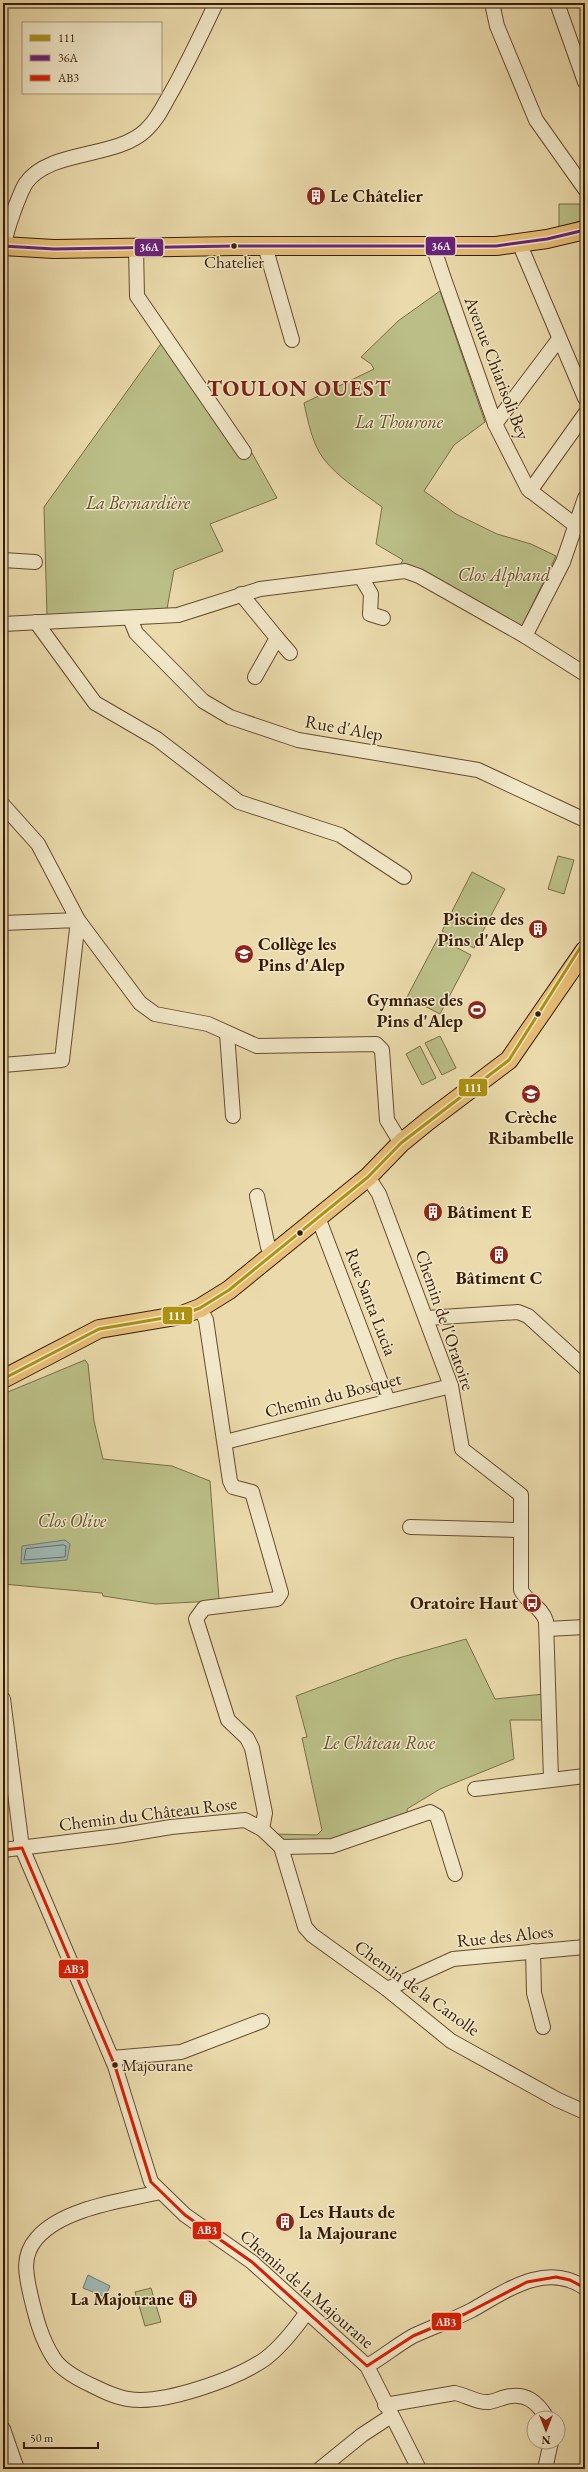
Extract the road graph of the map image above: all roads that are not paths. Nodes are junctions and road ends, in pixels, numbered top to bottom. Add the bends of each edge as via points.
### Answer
1 (216, 3) edge
2 (492, 3) edge
3 (557, 3) edge
4 (585, 82) edge
5 (585, 189) edge
6 (585, 230) edge
7 (522, 244) junction
8 (4, 246) edge
9 (265, 246) junction
10 (136, 247) junction
11 (436, 247) junction
12 (559, 339) junction
13 (292, 340) dead end
14 (585, 398) edge
15 (585, 414) edge
16 (494, 424) junction
17 (244, 452) dead end
18 (530, 491) junction
19 (585, 498) edge
20 (575, 525) junction
21 (3, 560) edge
22 (35, 562) dead end
23 (361, 577) junction
24 (241, 594) junction
25 (130, 618) junction
26 (383, 618) dead end
27 (36, 622) junction
28 (3, 624) edge
29 (525, 636) junction
30 (277, 638) junction
31 (290, 653) dead end
32 (585, 674) edge
33 (255, 677) dead end
34 (3, 805) edge
35 (585, 820) edge
36 (404, 877) dead end
37 (78, 920) junction
38 (3, 923) edge
39 (585, 940) edge
40 (585, 950) edge
41 (546, 1004) junction
42 (227, 1033) junction
43 (3, 1065) edge
44 (233, 1116) dead end
45 (400, 1143) junction
46 (368, 1177) junction
47 (257, 1196) dead end
48 (316, 1218) junction
49 (273, 1253) junction
50 (200, 1308) junction
51 (427, 1318) junction
52 (585, 1368) edge
53 (3, 1379) edge
54 (451, 1386) junction
55 (388, 1401) junction
56 (225, 1442) junction
57 (410, 1527) dead end
58 (522, 1530) junction
59 (585, 1627) edge
60 (547, 1629) junction
61 (3, 1699) edge
62 (585, 1776) edge
63 (551, 1779) junction
64 (474, 1789) dead end
65 (262, 1828) junction
66 (281, 1847) junction
67 (22, 1848) junction
68 (3, 1850) edge
69 (455, 1874) dead end
70 (585, 1947) edge
71 (533, 1951) junction
72 (387, 1989) junction
73 (262, 2020) dead end
74 (543, 2027) dead end
75 (112, 2058) junction
76 (585, 2112) edge
77 (160, 2192) junction
78 (585, 2288) edge
79 (307, 2312) junction
80 (367, 2366) junction
81 (542, 2410) edge
82 (388, 2411) junction
83 (3, 2429) edge
84 (549, 2450) edge
85 (16, 2469) edge
86 (320, 2469) edge
87 (419, 2469) edge
88 (545, 2469) edge

1 - 8 street via 154,122 134,139 54,164 34,174 26,183 5,233
2 - 5 street via 497,26 536,120
3 - 4 street
6 - 7 main road
7 - 11 main road
7 - 12 street
8 - 10 main road
9 - 10 main road
9 - 11 main road
9 - 13 street
10 - 17 street via 137,296
11 - 16 street, Avenue Chiarisoli Bey via 436,255
12 - 14 street
12 - 16 street
15 - 18 street
16 - 18 street, Avenue Chiarisoli Bey
18 - 20 street, Avenue Chiarisoli Bey
19 - 20 street
20 - 29 street via 563,562
21 - 22 street
23 - 24 street via 260,589
23 - 26 street via 371,594 370,614
23 - 29 street via 405,571
24 - 25 street via 178,615
24 - 30 street
25 - 27 street
25 - 35 street, Rue d'Alep via 136,633 204,701 230,717 298,740 478,770
27 - 28 street
27 - 36 street via 95,703 157,739 239,802 340,835
29 - 32 street
30 - 31 street
30 - 33 street
34 - 37 street via 38,844
37 - 38 street
37 - 42 street via 140,1003 155,1014 208,1024
37 - 43 street via 62,1060
39 - 41 main road
40 - 41 main road
41 - 45 main road via 509,1060
42 - 44 street
42 - 45 street via 257,1046 376,1044 382,1050 387,1120
45 - 46 main road
46 - 48 main road
46 - 51 street, Chemin de l'Oratoire via 379,1194
47 - 49 street via 268,1247
48 - 49 main road
48 - 55 street, Rue Santa Lucia via 322,1225
49 - 50 main road via 229,1290
50 - 53 main road via 182,1315 99,1329 77,1338
50 - 56 street via 206,1320
51 - 52 street via 518,1312 528,1316
51 - 54 street, Chemin de l'Oratoire
54 - 55 street, Chemin du Bosquet
54 - 58 street, Chemin de l'Oratoire via 462,1449 521,1496
55 - 56 street, Chemin du Bosquet
56 - 65 street via 230,1481 233,1487 252,1492 281,1593 277,1599 204,1608 196,1619 228,1720 247,1738 252,1748 264,1813
57 - 58 street
58 - 60 street, Chemin de l'Oratoire via 521,1590 525,1598 544,1615
59 - 60 street
60 - 63 street, Chemin de l'Oratoire
61 - 67 street, Chemin de la Majourane
62 - 63 street
63 - 64 street
65 - 66 street, Chemin du Château Rose
65 - 67 street, Chemin du Château Rose via 245,1820 171,1827
66 - 69 street via 332,1846 430,1812 436,1816
66 - 72 street, Chemin de la Canolle via 305,1927 312,1936
67 - 68 street, Chemin du Château Rose
67 - 75 street, Chemin de la Majourane
70 - 71 street, Rue des Aloes
71 - 72 street, Rue des Aloes via 453,1959
71 - 74 street via 534,1993
72 - 76 street, Chemin de la Canolle via 451,2041 558,2100
73 - 75 street via 181,2052
75 - 77 street, Chemin de la Majourane via 152,2182
77 - 79 street, Chemin de la Majourane via 185,2215 248,2258
77 - 79 street via 81,2212 52,2224 37,2237 26,2253 25,2267 40,2330 53,2358 77,2378 113,2395 129,2399 170,2398 244,2372 265,2359 288,2338
78 - 80 street via 570,2280 553,2278 525,2281 472,2310 412,2337
79 - 80 street, Chemin de la Majourane
80 - 82 street, Chemin de la Majourane
81 - 82 street via 531,2399 520,2396 508,2396 488,2402 455,2393
82 - 86 street
82 - 87 street, Chemin de la Majourane
83 - 85 street
84 - 88 street

